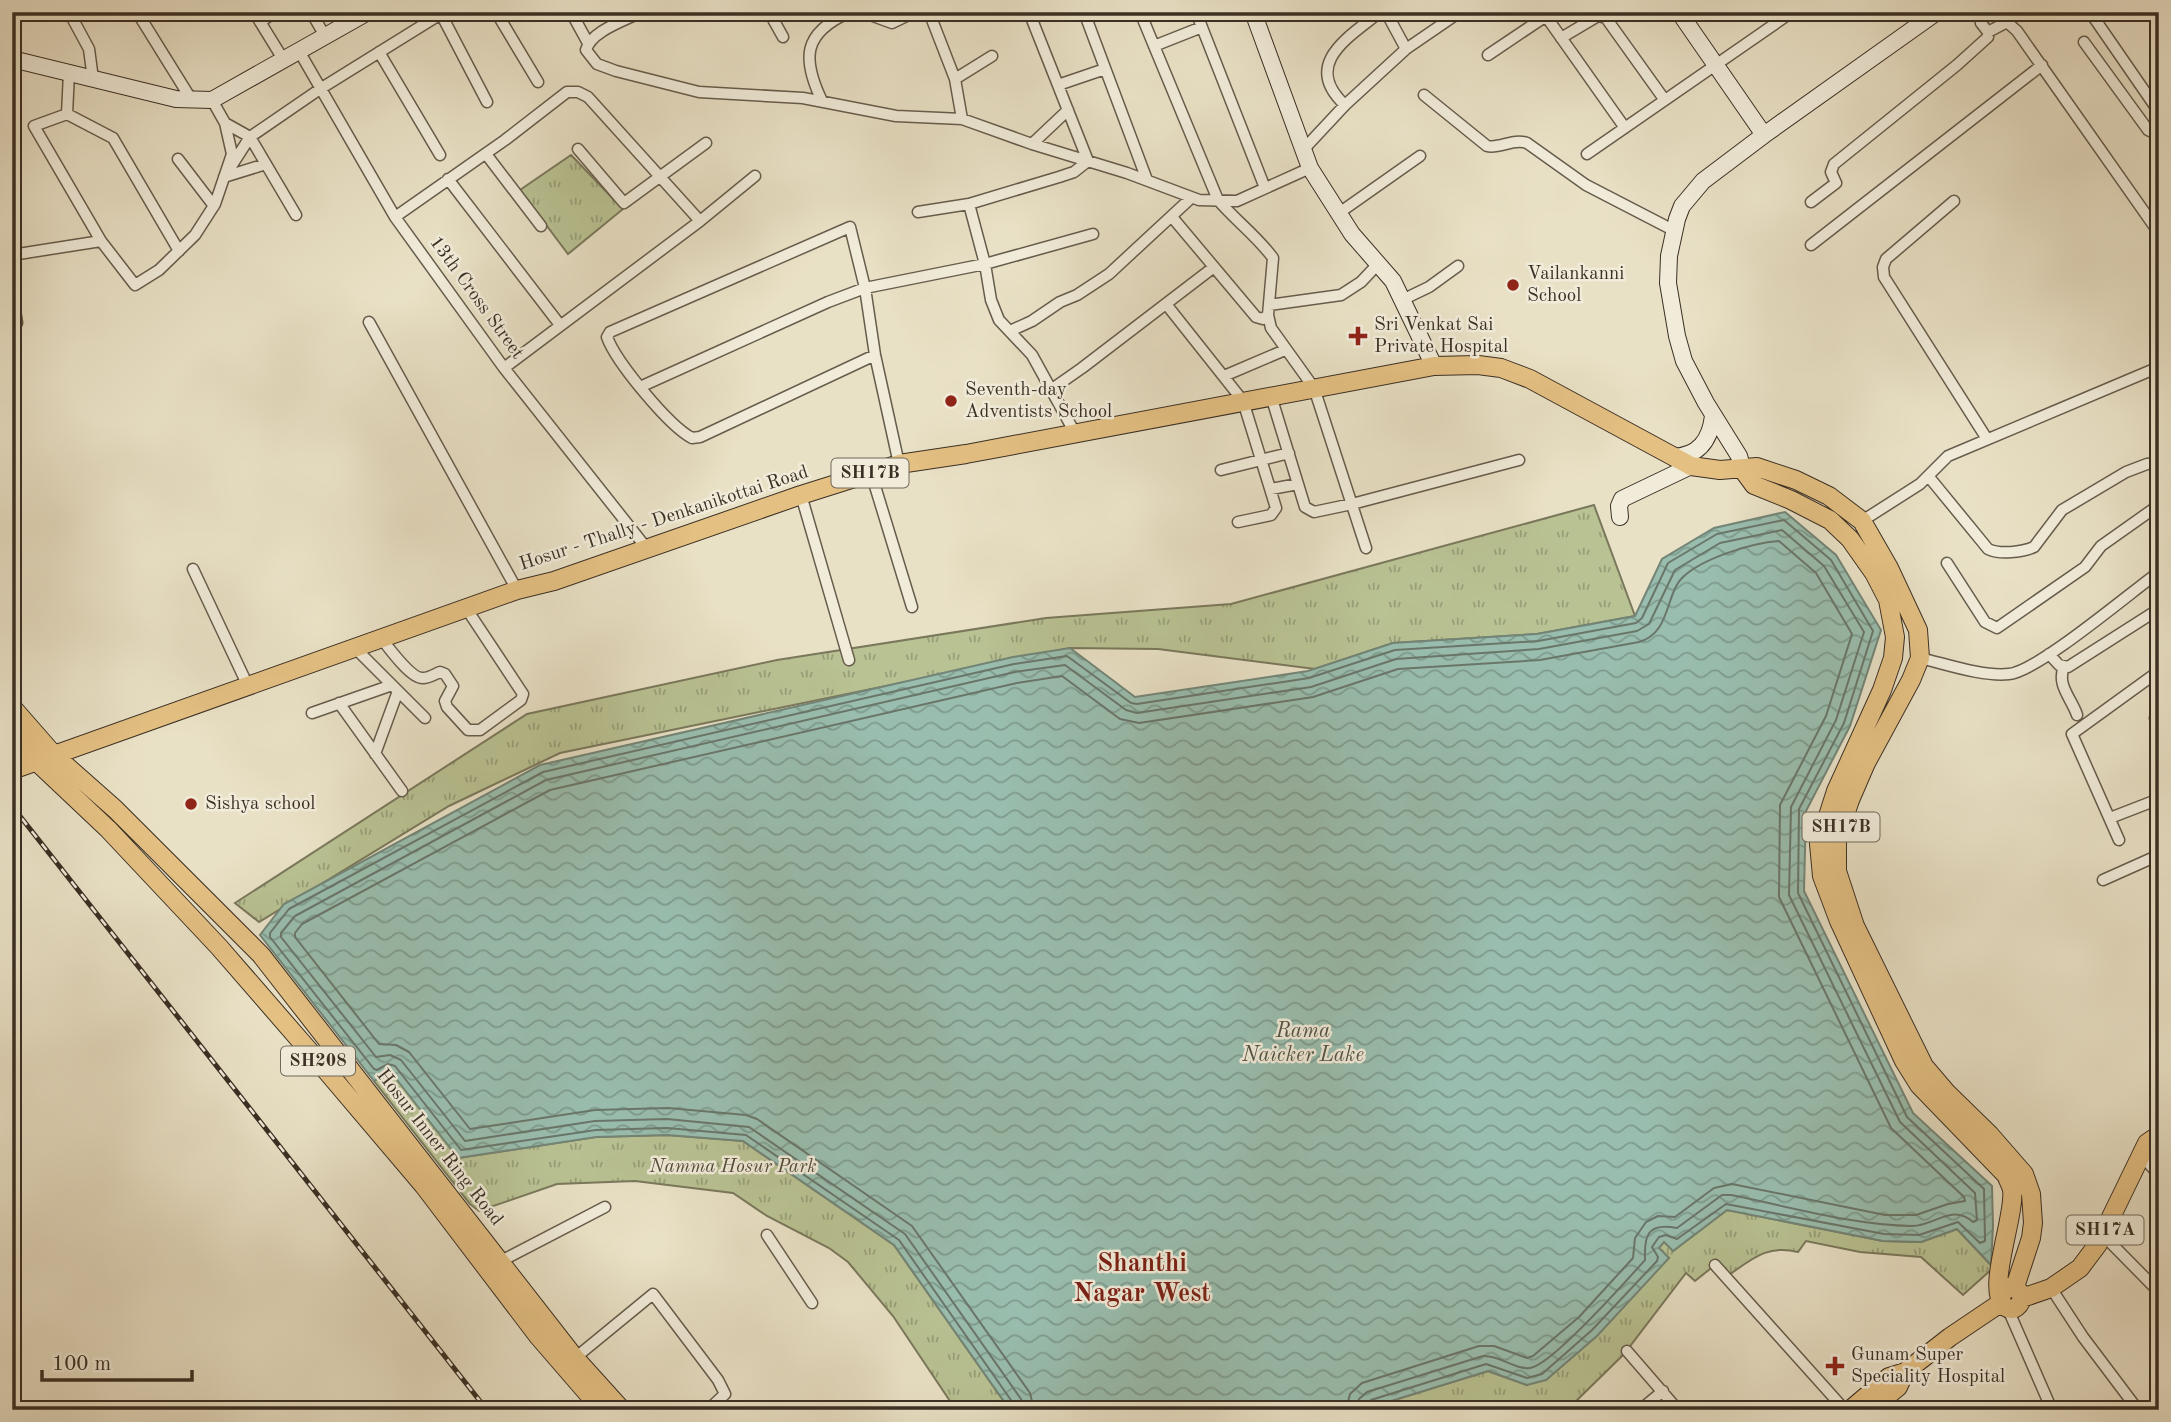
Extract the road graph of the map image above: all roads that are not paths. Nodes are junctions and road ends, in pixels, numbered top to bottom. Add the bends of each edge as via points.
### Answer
1 (26, 12) edge
2 (69, 12) edge
3 (137, 12) edge
4 (275, 12) edge
5 (312, 12) edge
6 (368, 12) edge
7 (496, 12) edge
8 (571, 12) edge
9 (641, 12) edge
10 (769, 12) edge
11 (850, 12) edge
12 (862, 12) edge
13 (915, 12) edge
14 (929, 12) edge
15 (1029, 12) edge
16 (1084, 12) edge
17 (1140, 12) edge
18 (1196, 12) edge
19 (1253, 12) edge
20 (1380, 12) edge
21 (1386, 12) edge
22 (1460, 12) edge
23 (1679, 12) edge
24 (1793, 12) edge
25 (1937, 12) edge
26 (1979, 12) edge
27 (2021, 12) edge
28 (2090, 12) edge
29 (441, 13) edge
30 (1544, 14) edge
31 (257, 17) edge
32 (1776, 17) edge
33 (12, 21) edge
34 (2007, 22) junction
35 (1202, 27) junction
36 (1988, 32) junction
37 (325, 36) junction
38 (783, 37) dead end
39 (1561, 38) junction
40 (2084, 42) dead end
41 (588, 43) junction
42 (1154, 46) junction
43 (1406, 49) junction
44 (299, 51) junction
45 (379, 52) junction
46 (1489, 55) dead end
47 (992, 56) dead end
48 (12, 59) edge
49 (283, 59) junction
50 (2042, 65) junction
51 (1716, 66) junction
52 (1105, 69) junction
53 (69, 73) junction
54 (93, 79) junction
55 (955, 79) junction
56 (538, 82) dead end
57 (1058, 85) junction
58 (320, 89) junction
59 (1424, 95) dead end
60 (191, 99) junction
61 (1664, 99) junction
62 (212, 100) junction
63 (487, 102) dead end
64 (822, 102) junction
65 (1345, 105) junction
66 (1068, 110) junction
67 (2159, 112) edge
68 (67, 114) junction
69 (962, 119) junction
70 (225, 123) junction
71 (2159, 127) edge
72 (1625, 128) junction
73 (1764, 135) junction
74 (250, 137) junction
75 (706, 143) dead end
76 (1032, 144) junction
77 (578, 149) dead end
78 (1303, 150) junction
79 (486, 154) junction
80 (1587, 154) dead end
81 (440, 155) dead end
82 (1420, 156) dead end
83 (178, 159) dead end
84 (1088, 161) junction
85 (266, 164) junction
86 (1310, 168) junction
87 (660, 176) junction
88 (755, 176) dead end
89 (224, 177) junction
90 (448, 179) junction
91 (1147, 180) junction
92 (197, 185) junction
93 (1265, 188) junction
94 (219, 194) junction
95 (1191, 198) junction
96 (1218, 200) junction
97 (1954, 201) dead end
98 (1811, 202) dead end
99 (969, 204) junction
100 (214, 206) junction
101 (918, 212) dead end
102 (1339, 213) junction
103 (296, 215) dead end
104 (395, 217) junction
105 (1172, 217) junction
106 (700, 221) junction
107 (541, 226) dead end
108 (1675, 230) junction
109 (2159, 233) edge
110 (1093, 234) dead end
111 (101, 241) junction
112 (1811, 245) dead end
113 (179, 251) junction
114 (12, 255) edge
115 (985, 264) junction
116 (1378, 264) junction
117 (1458, 266) dead end
118 (1214, 267) junction
119 (865, 288) junction
120 (12, 291) edge
121 (1402, 300) junction
122 (1166, 304) junction
123 (1269, 310) junction
124 (369, 322) dead end
125 (17, 323) dead end
126 (560, 325) junction
127 (1010, 331) junction
128 (1284, 350) junction
129 (875, 355) junction
130 (1434, 366) junction
131 (2159, 367) edge
132 (504, 368) junction
133 (1224, 376) junction
134 (640, 387) junction
135 (1314, 388) junction
136 (1052, 389) junction
137 (1271, 396) junction
138 (1243, 401) junction
139 (1713, 416) junction
140 (1075, 433) junction
141 (1987, 439) junction
142 (1289, 453) junction
143 (1673, 457) junction
144 (1519, 460) dead end
145 (1262, 461) junction
146 (2159, 463) edge
147 (899, 464) junction
148 (1691, 466) junction
149 (1221, 470) dead end
150 (1742, 470) junction
151 (871, 473) junction
152 (1924, 480) junction
153 (1298, 484) junction
154 (1271, 489) junction
155 (801, 495) junction
156 (1352, 504) junction
157 (2159, 505) edge
158 (1619, 517) dead end
159 (1862, 521) junction
160 (1238, 522) dead end
161 (1366, 548) dead end
162 (648, 550) junction
163 (1947, 564) dead end
164 (193, 569) dead end
165 (2159, 572) edge
166 (517, 590) junction
167 (912, 607) dead end
168 (466, 608) junction
169 (2159, 609) edge
170 (381, 638) junction
171 (355, 648) junction
172 (2049, 654) junction
173 (1920, 659) junction
174 (849, 660) dead end
175 (2064, 667) junction
176 (2159, 671) edge
177 (248, 686) junction
178 (395, 688) junction
179 (340, 703) junction
180 (12, 707) edge
181 (312, 713) dead end
182 (2077, 715) dead end
183 (425, 718) dead end
184 (12, 731) edge
185 (375, 754) junction
186 (54, 755) junction
187 (36, 761) junction
188 (12, 770) edge
189 (401, 792) dead end
190 (2158, 800) edge
191 (2110, 818) junction
192 (2119, 840) dead end
193 (2159, 855) edge
194 (2103, 880) dead end
195 (205, 898) junction
196 (187, 914) junction
197 (2159, 1135) edge
198 (2141, 1155) junction
199 (2159, 1175) edge
200 (605, 1207) dead end
201 (767, 1235) dead end
202 (2103, 1235) junction
203 (500, 1261) junction
204 (1714, 1265) dead end
205 (2051, 1288) junction
206 (2159, 1292) edge
207 (2011, 1294) junction
208 (812, 1303) dead end
209 (1628, 1351) dead end
210 (575, 1358) junction
211 (1905, 1372) junction
212 (1663, 1391) junction
213 (602, 1410) edge
214 (622, 1410) edge
215 (708, 1410) edge
216 (1640, 1410) edge
217 (1678, 1410) edge
218 (1848, 1410) edge
219 (1870, 1410) edge
220 (2052, 1410) edge
221 (2138, 1410) edge

1 - 33 street
2 - 54 street via 89,49
3 - 60 street
4 - 31 street
5 - 37 street
6 - 37 street
7 - 56 street
8 - 41 street
9 - 41 street
10 - 38 street
11 - 64 street via 831,21 809,48 809,66
12 - 13 street via 892,23
14 - 55 street
15 - 57 street
16 - 52 street
17 - 42 street
18 - 35 street
19 - 78 street
20 - 65 street via 1334,49 1328,66 1330,81 1333,94
21 - 43 street
22 - 43 street
23 - 51 street
24 - 32 street
25 - 73 street
26 - 36 street via 1980,23
27 - 34 street
28 - 67 street
29 - 45 street
29 - 63 street
30 - 39 street
30 - 46 street
31 - 49 street
32 - 51 street
34 - 36 street
34 - 50 street
35 - 42 street
35 - 93 street
36 - 98 street via 1957,65 1834,164 1831,172 1836,183
37 - 44 street
39 - 61 street via 1598,16 1606,18
39 - 72 street
40 - 71 street via 2148,131
41 - 64 street via 586,50 597,64 699,92
42 - 96 street
43 - 65 street
44 - 49 street
44 - 58 street, 13th Cross Street
45 - 58 street
45 - 81 street
47 - 55 street
48 - 53 street
49 - 62 street
50 - 109 street
50 - 112 street
51 - 61 street
51 - 73 street
52 - 57 street
52 - 91 street
53 - 54 street
53 - 68 street
54 - 60 street
55 - 69 street
57 - 66 street
58 - 74 street
58 - 104 street, 13th Cross Street
59 - 108 street via 1487,146 1520,140 1527,143 1586,185
60 - 62 street
61 - 72 street
62 - 70 street
64 - 69 street via 896,116
65 - 78 street
66 - 76 street
66 - 84 street
68 - 111 street via 34,125
68 - 113 street via 113,138
69 - 76 street
70 - 74 street
70 - 89 street via 232,154
72 - 80 street
73 - 108 street via 1703,181 1682,206
74 - 85 street
74 - 89 street
75 - 87 street
76 - 84 street
77 - 87 street via 624,203
78 - 86 street
79 - 87 street via 567,92 578,92 588,97
79 - 90 street
79 - 107 street
82 - 102 street
83 - 92 street
84 - 91 street
84 - 99 street via 1074,172
85 - 89 street
85 - 103 street
86 - 93 street
86 - 102 street
87 - 106 street
88 - 106 street
89 - 94 street
90 - 104 street
90 - 126 street
91 - 95 street
92 - 94 street
92 - 100 street
93 - 96 street via 1237,201
94 - 100 street
95 - 96 street
95 - 105 street
96 - 123 street via 1273,258
97 - 141 street via 1882,267 1884,277
99 - 101 street
99 - 115 street
100 - 113 street
102 - 116 street
104 - 132 street, 13th Cross Street
105 - 118 street
105 - 127 street via 1109,274
106 - 126 street
108 - 139 street via 1668,283 1677,336 1684,361
110 - 115 street
111 - 113 street via 135,285
111 - 114 street
115 - 119 street
115 - 127 street via 991,300 999,320
116 - 121 street
116 - 123 street via 1341,295
117 - 121 street
118 - 122 street
118 - 123 street via 1256,317 1263,319
119 - 129 street
119 - 134 street
119 - 134 street via 850,227 610,332 609,343
120 - 125 street
121 - 130 street
122 - 133 street
122 - 136 street
123 - 128 street via 1271,328
124 - 166 street
126 - 132 street
127 - 136 street via 1032,355
128 - 133 street
128 - 135 street
129 - 134 street via 700,437 692,438 674,426
129 - 147 street
130 - 135 main road, Hosur - Thally - Denkanikottai Road / SH17B
130 - 143 main road, Hosur - Thally - Denkanikottai Road / SH17B via 1501,368 1530,379
131 - 141 street
132 - 162 street, 13th Cross Street
133 - 138 street
135 - 137 main road, Hosur - Thally - Denkanikottai Road / SH17B
135 - 156 street
136 - 140 street
137 - 138 main road, Hosur - Thally - Denkanikottai Road / SH17B
137 - 142 street
138 - 140 main road, Hosur - Thally - Denkanikottai Road / SH17B
138 - 145 street
139 - 143 street via 1697,451
139 - 150 street via 1739,456
140 - 147 main road, Hosur - Thally - Denkanikottai Road / SH17B
141 - 152 street via 1948,456
142 - 145 street
142 - 153 street
143 - 148 main road, Hosur - Thally - Denkanikottai Road / SH17B
144 - 156 street
145 - 149 street
145 - 154 street
146 - 152 street via 2126,472 2062,510 2034,547 1995,552
147 - 151 main road, Hosur - Thally - Denkanikottai Road / SH17B
148 - 150 main road, Hosur - Thally - Denkanikottai Road / SH17B
148 - 158 street via 1622,499
150 - 159 main road, Hosur - Thally - Denkanikottai Road / SH17B via 1757,467 1797,480 1829,496
150 - 207 main road, SH17B via 1754,485 1830,520 1850,539 1888,600 1895,637 1893,658 1828,813 1819,844 1822,876 1904,1061 1919,1085 2006,1175 2012,1189 1998,1272
151 - 155 main road, Hosur - Thally - Denkanikottai Road / SH17B
151 - 167 street
152 - 159 street
153 - 154 street
153 - 156 street via 1308,510
154 - 160 street via 1275,512
155 - 162 main road, Hosur - Thally - Denkanikottai Road / SH17B
155 - 174 street
156 - 161 street
157 - 163 street via 2101,546 2085,566 1997,628 1985,622
159 - 173 main road, Hosur - Thally - Denkanikottai Road / SH17B via 1918,630
162 - 166 main road, Hosur - Thally - Denkanikottai Road / SH17B
164 - 177 street
165 - 172 street
166 - 168 main road, Hosur - Thally - Denkanikottai Road / SH17B
168 - 170 main road, Hosur - Thally - Denkanikottai Road / SH17B
168 - 170 street via 523,694 480,730 468,730 447,707 445,701 453,686 445,674 417,677
169 - 175 street
170 - 171 main road, Hosur - Thally - Denkanikottai Road / SH17B
171 - 177 main road, Hosur - Thally - Denkanikottai Road / SH17B
171 - 178 street
172 - 173 street via 2021,671 1999,675
172 - 175 street
173 - 207 main road, SH17B via 1850,800 1837,838 1837,871 1855,926 1924,1066 2024,1174 2033,1209 2031,1238
175 - 182 street via 2061,679
176 - 191 street via 2072,734
177 - 186 main road, Hosur - Thally - Denkanikottai Road / SH17B
178 - 179 street
178 - 183 street
178 - 185 street
179 - 181 street
179 - 185 street
180 - 186 main road, Hosur Inner Ring Road / SH208
184 - 187 main road, Hosur Inner Ring Road / SH208
185 - 189 street
186 - 187 main road, Hosur - Thally - Denkanikottai Road / SH17B
186 - 195 main road, Hosur Inner Ring Road / SH208
187 - 188 main road, Hosur - Thally - Denkanikottai Road / SH17B
187 - 196 main road, Hosur Inner Ring Road / SH208
190 - 191 street
191 - 192 street
193 - 194 street
195 - 196 main road
195 - 203 main road, Hosur Inner Ring Road / SH208 via 261,956
196 - 213 main road, Hosur Inner Ring Road / SH208 via 424,1186 538,1336
197 - 198 main road, SH17A via 2147,1143
198 - 199 street
198 - 202 main road, SH17A
200 - 203 street
201 - 208 street
202 - 205 main road, SH17A via 2080,1268
202 - 206 street
203 - 210 main road, Hosur Inner Ring Road / SH208
204 - 218 street
205 - 207 main road, SH17A
205 - 221 street
207 - 211 main road, SH17A
207 - 220 street
209 - 212 street
210 - 214 main road, Hosur Inner Ring Road / SH208
210 - 215 street via 653,1294 725,1394
211 - 218 main road, SH17A via 1889,1377
211 - 219 main road, SH17A via 1898,1387
212 - 216 street
212 - 217 street

